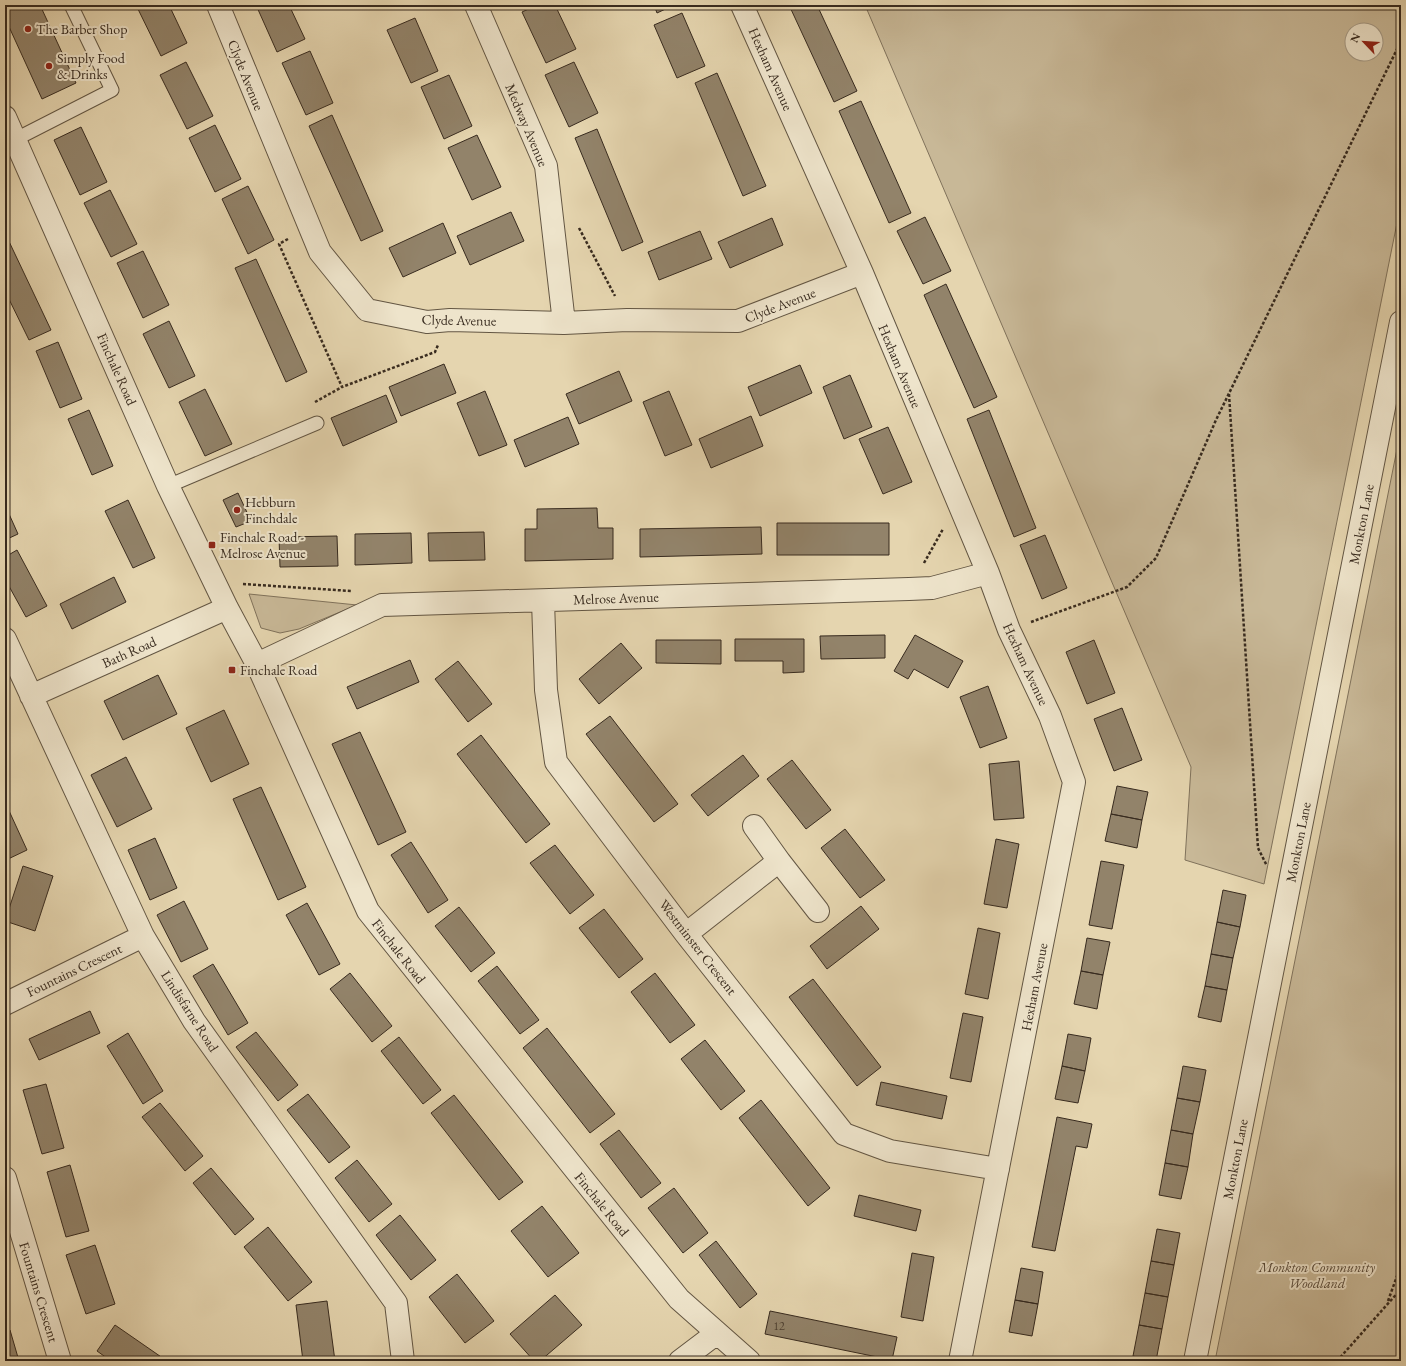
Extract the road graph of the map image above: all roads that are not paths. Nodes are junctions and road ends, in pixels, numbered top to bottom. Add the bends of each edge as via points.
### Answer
1 (71, 5) edge
2 (218, 5) edge
3 (476, 5) edge
4 (742, 5) edge
5 (5, 117) edge
6 (16, 139) junction
7 (862, 273) junction
8 (1401, 322) edge
9 (564, 323) junction
10 (317, 423) dead end
11 (168, 486) junction
12 (988, 573) junction
13 (543, 601) junction
14 (227, 608) junction
15 (5, 639) edge
16 (256, 664) junction
17 (30, 696) junction
18 (754, 826) dead end
19 (779, 861) junction
20 (818, 911) dead end
21 (686, 934) junction
22 (143, 936) junction
23 (5, 1004) edge
24 (998, 1169) junction
25 (5, 1178) edge
26 (717, 1333) junction
27 (60, 1361) edge
28 (403, 1361) edge
29 (680, 1361) edge
30 (749, 1361) edge
31 (960, 1361) edge
32 (1195, 1361) edge

1 - 6 lane via 112,90
2 - 9 street, Clyde Avenue via 320,252 367,310 427,322 450,320
3 - 9 street, Medway Avenue via 546,166
4 - 7 street, Hexham Avenue
5 - 6 street, Finchale Road
6 - 11 street, Finchale Road
7 - 9 street, Clyde Avenue via 738,321 627,320
7 - 12 street, Hexham Avenue
8 - 32 street, Monkton Lane
10 - 11 lane
11 - 14 street, Finchale Road
12 - 13 street, Melrose Avenue via 932,588
12 - 24 street, Hexham Avenue via 1009,630 1050,716 1074,782
13 - 16 street, Melrose Avenue via 382,605
13 - 21 street, Westminster Crescent via 546,690 556,762
14 - 16 street, Finchale Road
14 - 17 street, Bath Road
15 - 17 street, Lindisfarne Road
16 - 26 street, Finchale Road via 368,911 679,1299
17 - 22 street, Lindisfarne Road
18 - 19 street
19 - 20 street
19 - 21 street
21 - 24 street, Westminster Crescent via 844,1134 890,1151
22 - 23 street, Fountains Crescent
22 - 28 street, Lindisfarne Road via 194,1021 396,1303
24 - 31 street, Hexham Avenue
25 - 27 street, Fountains Crescent
26 - 29 street
26 - 30 street, Finchale Road

